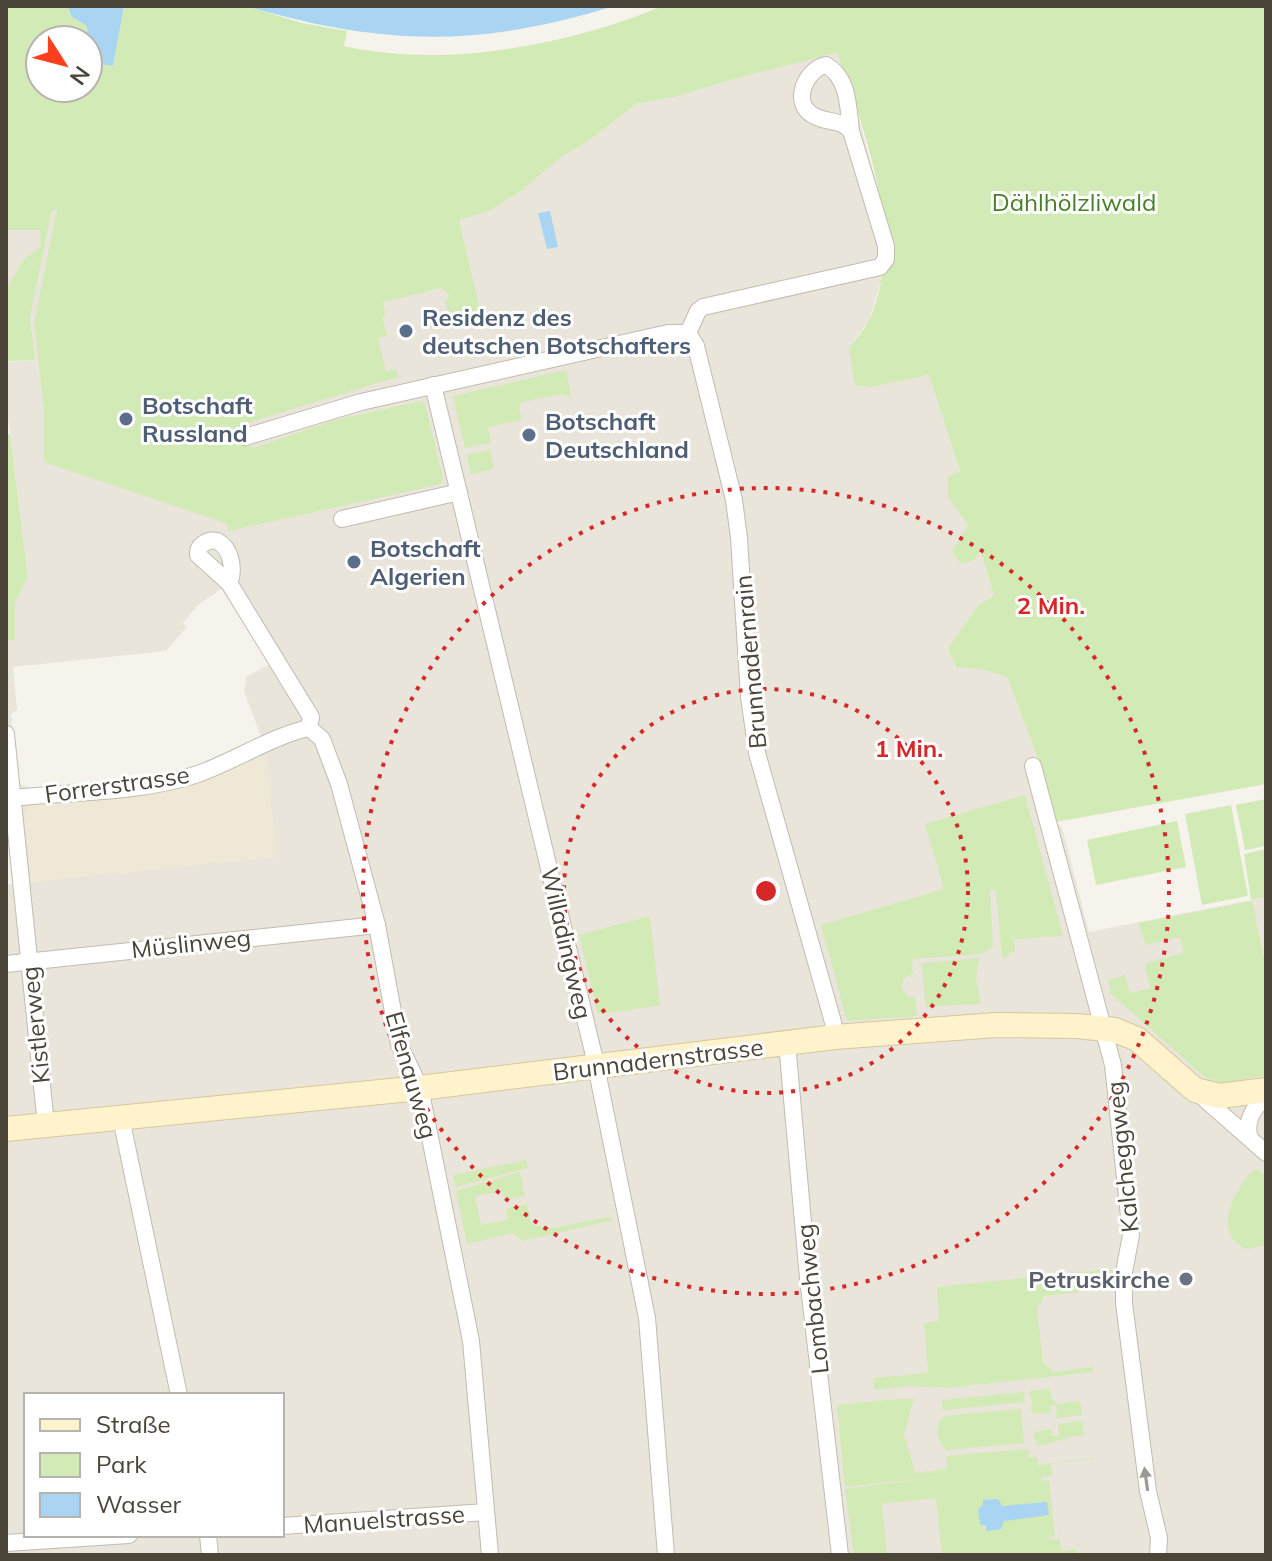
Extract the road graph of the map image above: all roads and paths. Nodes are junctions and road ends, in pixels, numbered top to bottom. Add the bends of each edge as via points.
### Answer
1 (851, 131) dead end
2 (688, 333) junction
3 (433, 385) junction
4 (245, 437) dead end
5 (459, 492) junction
6 (342, 519) dead end
7 (229, 583) dead end
8 (309, 728) junction
9 (6, 734) edge
10 (1033, 766) dead end
11 (10, 802) edge
12 (377, 925) junction
13 (29, 961) junction
14 (6, 964) edge
15 (1105, 1028) junction
16 (835, 1037) junction
17 (787, 1043) junction
18 (596, 1067) junction
19 (420, 1088) junction
20 (1195, 1090) junction
21 (1266, 1090) edge
22 (1266, 1097) edge
23 (121, 1118) junction
24 (46, 1125) junction
25 (6, 1129) edge
26 (1250, 1138) junction
27 (1266, 1153) edge
28 (179, 1393) edge
29 (486, 1512) junction
30 (284, 1526) edge
31 (98, 1537) edge
32 (6, 1543) edge
33 (490, 1555) edge
34 (666, 1555) edge
35 (840, 1555) edge
36 (1158, 1555) edge

1 - 2 street via 883,233 887,253 880,267 703,307
2 - 3 street
2 - 16 street, Brunnadernrain via 696,346 734,500 757,753
3 - 4 street
3 - 5 street, Willadingweg
5 - 6 street
5 - 18 street, Willadingweg
7 - 8 street, Elfenauweg via 311,717
8 - 11 street, Forrerstrasse via 180,779
8 - 12 street, Elfenauweg via 322,739 335,772
9 - 11 street, Kistlerweg
10 - 15 street, Kalcheggweg
11 - 13 street, Kistlerweg
12 - 13 street, Müslinweg
12 - 19 street, Elfenauweg via 399,1044
13 - 14 street, Müslinweg
13 - 24 street, Kistlerweg
15 - 16 street, Brunnadernstrasse via 996,1025
15 - 20 street, Brunnadernstrasse via 1137,1039
36 -> 15 street, Kalcheggweg via 1124,1303 1131,1235
16 - 17 street, Brunnadernstrasse
17 - 18 street, Brunnadernstrasse
17 - 35 street, Lombachweg
18 - 19 street, Brunnadernstrasse
18 - 34 street, Willadingweg via 648,1324
19 - 23 street, Brunnadernstrasse
19 - 29 street, Elfenauweg via 471,1341
20 - 21 street via 1220,1096
20 - 26 street, Brunnadernstrasse
22 - 26 street via 1252,1113
23 - 24 street, Brunnadernstrasse
23 - 28 street
24 - 25 street, Brunnadernstrasse
26 - 27 street, Brunnadernstrasse
29 - 30 street, Manuelstrasse
29 - 33 street, Elfenauweg
31 - 32 street

